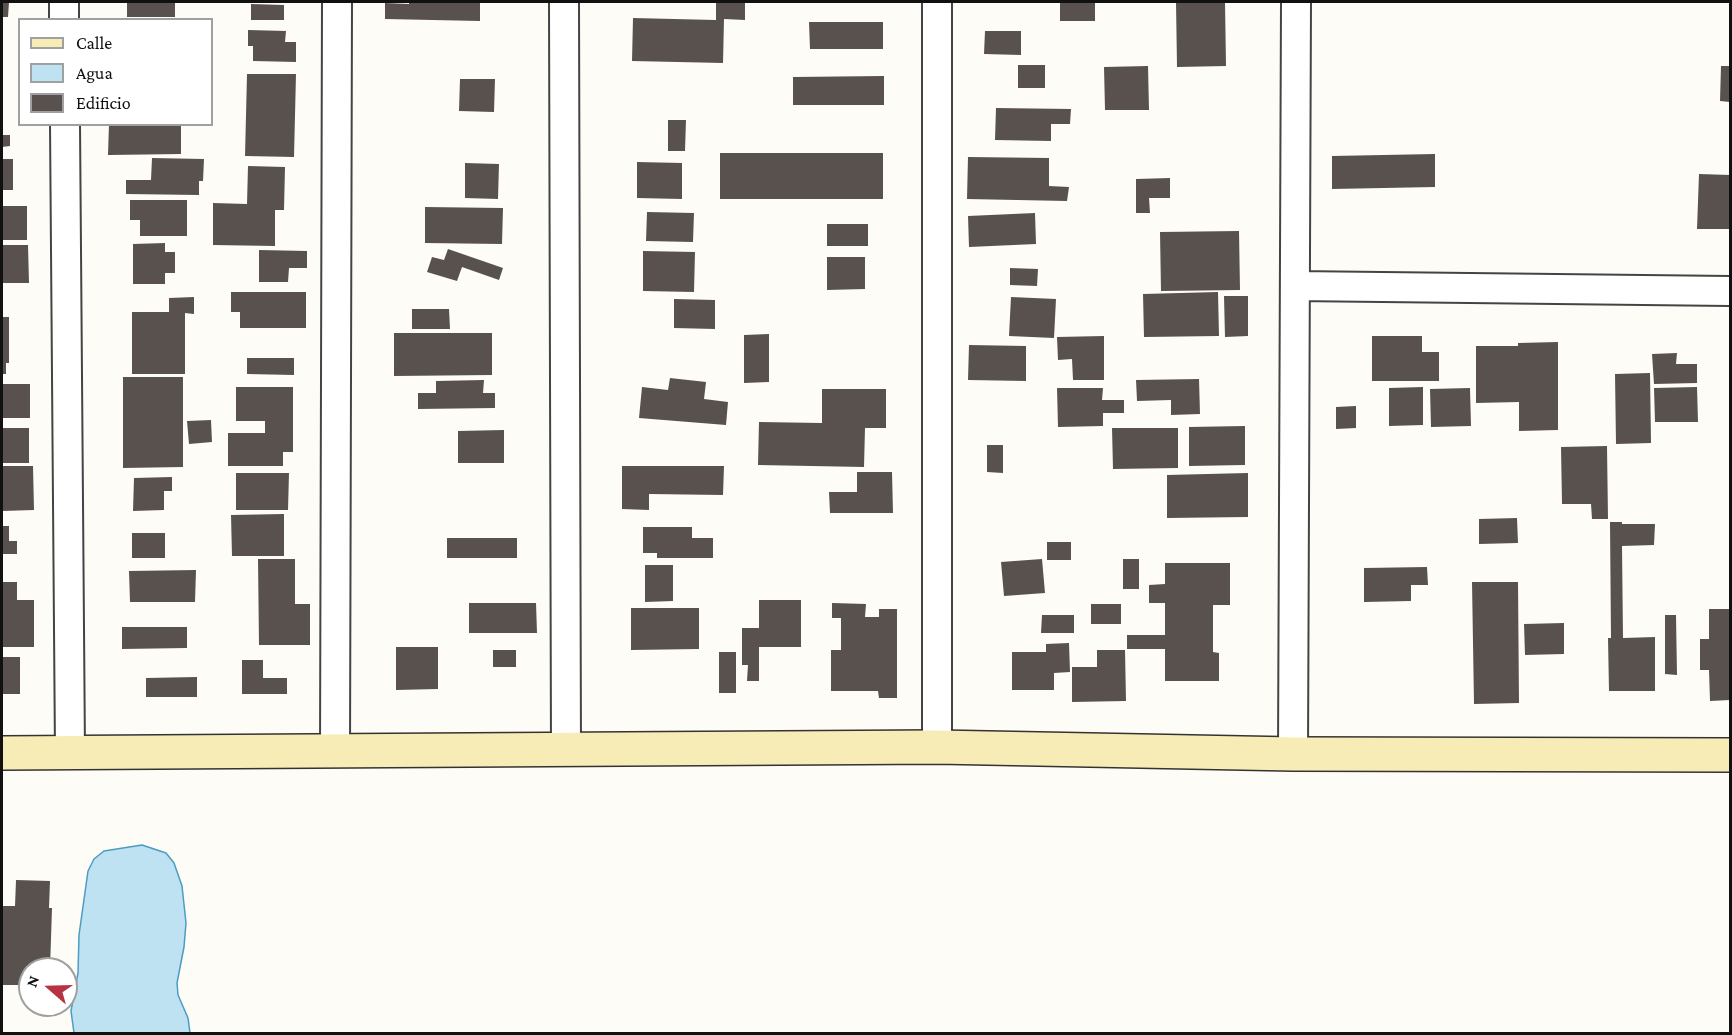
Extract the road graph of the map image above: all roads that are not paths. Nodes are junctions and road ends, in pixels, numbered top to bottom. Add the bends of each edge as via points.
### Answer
1 (64, 2) edge
2 (337, 2) edge
3 (564, 2) edge
4 (937, 2) edge
5 (1296, 2) edge
6 (64, 18) edge
7 (65, 126) edge
8 (1295, 286) junction
9 (1731, 291) edge
10 (937, 747) junction
11 (335, 751) junction
12 (566, 751) junction
13 (2, 753) edge
14 (70, 753) junction
15 (1293, 754) junction
16 (1731, 755) edge

1 - 6 street
2 - 11 street
3 - 12 street
4 - 10 street
5 - 8 street
7 - 14 street
8 - 9 street
8 - 15 street
10 - 12 main road
10 - 15 main road
11 - 12 main road
11 - 14 main road
13 - 14 main road
15 - 16 main road

